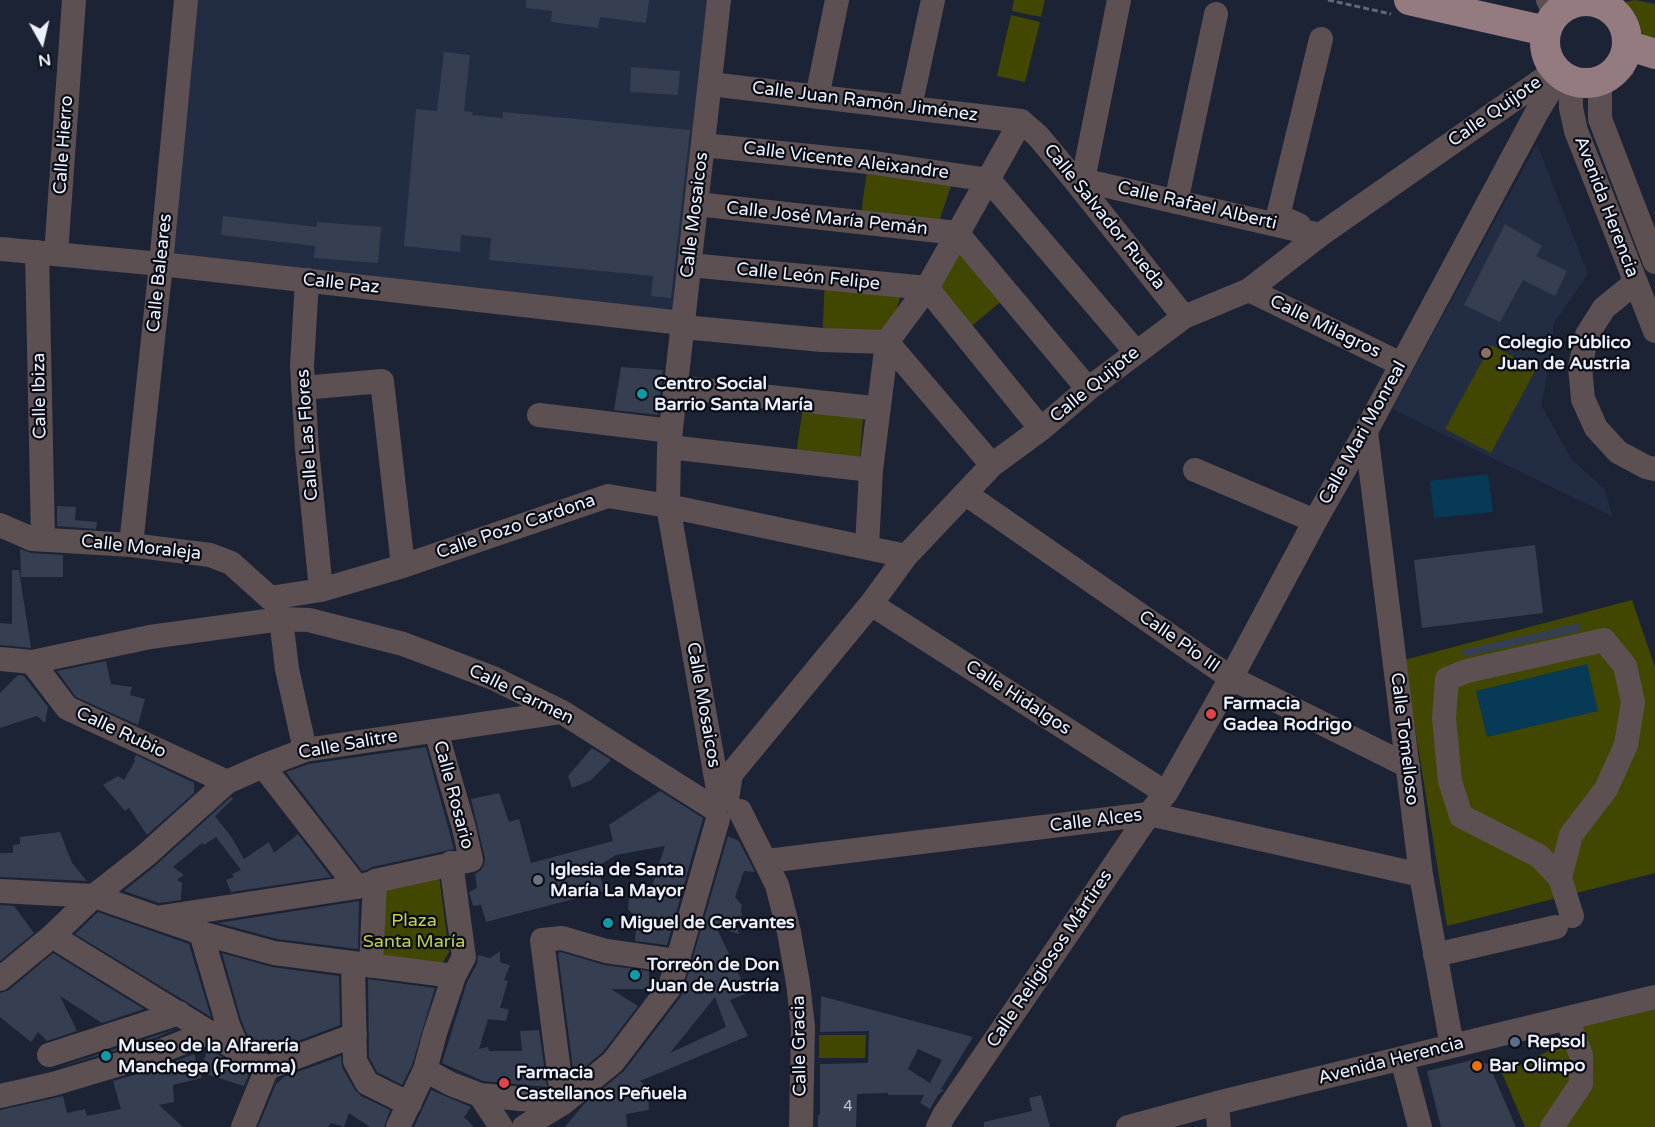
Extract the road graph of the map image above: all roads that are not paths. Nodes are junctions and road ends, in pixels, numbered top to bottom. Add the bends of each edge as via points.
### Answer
1 (74, 0) edge
2 (186, 0) edge
3 (719, 0) edge
4 (837, 0) edge
5 (933, 0) edge
6 (1119, 0) edge
7 (1607, 3) edge
8 (1401, 7) edge
9 (1216, 14) dead end
10 (1549, 15) edge
11 (1321, 39) dead end
12 (1642, 57) edge
13 (1577, 82) junction
14 (710, 84) junction
15 (817, 96) junction
16 (1504, 106) junction
17 (910, 107) junction
18 (1537, 112) junction
19 (1021, 121) junction
20 (1576, 131) junction
21 (703, 145) junction
22 (1078, 179) junction
23 (989, 180) junction
24 (1176, 202) junction
25 (697, 204) junction
26 (957, 233) junction
27 (1320, 235) junction
28 (0, 249) edge
29 (47, 253) junction
30 (1655, 262) edge
31 (161, 264) junction
32 (690, 265) junction
33 (307, 280) junction
34 (1636, 282) junction
35 (927, 288) junction
36 (1249, 290) junction
37 (1184, 317) junction
38 (682, 325) junction
39 (1655, 331) edge
40 (887, 342) junction
41 (1136, 352) junction
42 (1401, 364) junction
43 (676, 387) junction
44 (303, 388) junction
45 (1088, 389) junction
46 (878, 410) junction
47 (539, 414) dead end
48 (1041, 429) junction
49 (1366, 431) junction
50 (670, 439) junction
51 (992, 465) junction
52 (1655, 469) edge
53 (871, 470) junction
54 (1195, 470) dead end
55 (966, 494) junction
56 (668, 506) junction
57 (1315, 521) junction
58 (0, 525) edge
59 (43, 539) junction
60 (131, 545) junction
61 (867, 547) junction
62 (906, 556) junction
63 (403, 566) junction
64 (314, 591) junction
65 (871, 604) junction
66 (274, 612) junction
67 (309, 620) junction
68 (12, 665) edge
69 (1231, 678) junction
70 (561, 712) junction
71 (436, 731) junction
72 (305, 750) junction
73 (263, 766) junction
74 (1407, 766) junction
75 (227, 782) junction
76 (1166, 793) junction
77 (725, 810) junction
78 (1149, 814) junction
79 (767, 861) junction
80 (461, 862) junction
81 (1421, 875) junction
82 (1560, 878) junction
83 (366, 884) junction
84 (0, 891) edge
85 (94, 896) junction
86 (159, 918) junction
87 (201, 933) junction
88 (52, 936) junction
89 (1436, 955) junction
90 (676, 961) junction
91 (362, 965) junction
92 (454, 976) junction
93 (0, 979) edge
94 (1655, 997) edge
95 (179, 1013) junction
96 (1567, 1019) junction
97 (210, 1032) junction
98 (355, 1035) junction
99 (1452, 1046) junction
100 (238, 1049) junction
101 (48, 1055) dead end
102 (1402, 1059) junction
103 (267, 1068) junction
104 (425, 1070) junction
105 (480, 1095) junction
106 (0, 1096) edge
107 (411, 1103) junction
108 (563, 1103) junction
109 (1217, 1103) junction
110 (243, 1127) edge
111 (398, 1127) edge
112 (501, 1127) edge
113 (524, 1127) edge
114 (801, 1127) edge
115 (938, 1127) edge
116 (1128, 1127) edge
117 (1219, 1127) edge
118 (1420, 1127) edge
119 (1552, 1127) edge

1 - 29 street, Calle Hierro
2 - 31 street, Calle Baleares
3 - 14 street, Calle Mosaicos
4 - 15 street
5 - 17 street
6 - 22 street
7 - 10 main road via 1572,3
7 - 12 main road
8 - 10 main road
9 - 24 street
10 - 13 main road via 1544,40 1547,57
11 - 27 street via 1278,216
12 - 13 main road via 1610,75
13 - 16 street, Calle Quijote
13 - 18 street, Calle Mari Monreal
13 - 20 street, Avenida Herencia via 1571,108
13 - 30 street, Avenida Herencia via 1600,118
14 - 15 street, Calle Juan Ramón Jiménez
14 - 21 street, Calle Mosaicos
15 - 17 street, Calle Juan Ramón Jiménez
16 - 18 street
16 - 27 street, Calle Quijote
17 - 19 street, Calle Juan Ramón Jiménez
18 - 20 street
18 - 42 street, Calle Mari Monreal
19 - 22 street, Calle Salvador Rueda
19 - 23 street
20 - 34 street, Avenida Herencia
21 - 23 street, Calle Vicente Aleixandre via 868,162
21 - 25 street, Calle Mosaicos
22 - 24 street, Calle Rafael Alberti
22 - 37 street, Calle Salvador Rueda
23 - 26 street
23 - 41 street
24 - 27 street, Calle Rafael Alberti
25 - 26 street, Calle José María Pemán
25 - 32 street, Calle Mosaicos
26 - 35 street
26 - 45 street
27 - 36 street, Calle Quijote
28 - 29 street, Calle Paz
29 - 31 street, Calle Paz
29 - 59 street, Calle Ibiza
31 - 33 street, Calle Paz
31 - 60 street, Calle Baleares
32 - 35 street, Calle León Felipe
32 - 38 street, Calle Mosaicos
33 - 38 street, Calle Paz
33 - 44 street, Calle Las Flores
34 - 39 street, Avenida Herencia
34 - 52 street via 1604,308 1587,335 1580,367 1583,399 1596,428 1618,452
35 - 40 street
35 - 48 street
36 - 37 street, Calle Quijote
36 - 42 street, Calle Milagros
37 - 41 street, Calle Quijote
38 - 40 street, Calle Paz via 822,340
38 - 43 street, Calle Mosaicos
40 - 46 street
40 - 51 street
41 - 45 street, Calle Quijote
42 - 49 street, Calle Mari Monreal
43 - 46 street
43 - 50 street, Calle Mosaicos
44 - 63 street via 382,381
44 - 64 street, Calle Las Flores
45 - 48 street, Calle Quijote
46 - 53 street
47 - 50 street
48 - 51 street, Calle Quijote
49 - 57 street, Calle Mari Monreal
49 - 74 street, Calle Tomelloso
50 - 53 street
50 - 56 street, Calle Mosaicos
51 - 55 street, Calle Quijote
53 - 61 street
54 - 57 street
55 - 62 street, Calle Quijote
55 - 69 street, Calle Pío III
56 - 61 street, Calle Pozo Cardona
56 - 63 street, Calle Pozo Cardona via 608,496
56 - 77 street, Calle Mosaicos
57 - 69 street, Calle Mari Monreal
58 - 59 street, Calle Moraleja
59 - 60 street, Calle Moraleja
60 - 66 street, Calle Moraleja via 210,555 231,563
61 - 62 street, Calle Pozo Cardona
62 - 65 street, Calle Quijote
63 - 64 street, Calle Pozo Cardona
64 - 66 street, Calle Pozo Cardona
64 - 67 street, Calle Las Flores
65 - 76 street, Calle Hidalgos
65 - 77 street, Calle Quijote via 731,774
66 - 67 street, Calle Carmen
66 - 68 street, Calle Pozo Cardona
66 - 72 street
67 - 70 street, Calle Carmen via 403,644 493,678
68 - 75 street, Calle Rubio via 67,708
69 - 74 street, Calle Pío III
69 - 76 street, Calle Mari Monreal
70 - 71 street, Calle Salitre
70 - 77 street, Calle Carmen
71 - 72 street, Calle Salitre
71 - 80 street, Calle Rosario via 464,828
72 - 73 street, Calle Salitre
73 - 75 street, Calle Salitre
73 - 83 street
74 - 81 street, Calle Tomelloso
75 - 85 street, Calle Salitre
76 - 78 street, Calle Religiosos Mártires
77 - 79 street, Calle Gracia
77 - 90 street, Calle Quijote
78 - 79 street, Calle Alces
78 - 81 street, Calle Alces
78 - 115 street, Calle Religiosos Mártires
79 - 114 street, Calle Gracia via 789,932 798,983 803,1027
80 - 83 street
80 - 92 street, Calle Rosario via 464,957
81 - 89 street, Calle Tomelloso
82 - 82 street via 1570,835 1606,789 1626,745 1633,702 1625,666 1604,639 1447,679 1444,718 1450,781 1461,816 1539,856
82 - 89 street via 1564,922
83 - 86 street
83 - 91 street
84 - 85 street
85 - 86 street
85 - 88 street, Calle Salitre
86 - 87 street
87 - 91 street via 274,952
87 - 100 street
88 - 93 street, Calle Salitre
88 - 95 street
89 - 99 street, Calle Tomelloso
90 - 108 street, Calle Quijote via 670,987 612,1062
90 - 108 street via 606,951 562,938 542,940
91 - 92 street
91 - 98 street
92 - 104 street, Calle Rosario
94 - 96 street, Avenida Herencia
95 - 97 street
95 - 101 street
96 - 99 street, Avenida Herencia
96 - 119 street via 1581,1054 1581,1083
97 - 100 street
97 - 106 street via 153,1054
98 - 103 street
98 - 107 street via 355,1061 368,1083
99 - 102 street, Avenida Herencia
100 - 103 street
102 - 109 street, Avenida Herencia
102 - 118 street
103 - 110 street
104 - 105 street
104 - 107 street, Calle Rosario
105 - 108 street
105 - 112 street
107 - 111 street, Calle Rosario
108 - 113 street, Calle Quijote
109 - 116 street, Avenida Herencia
109 - 117 street

